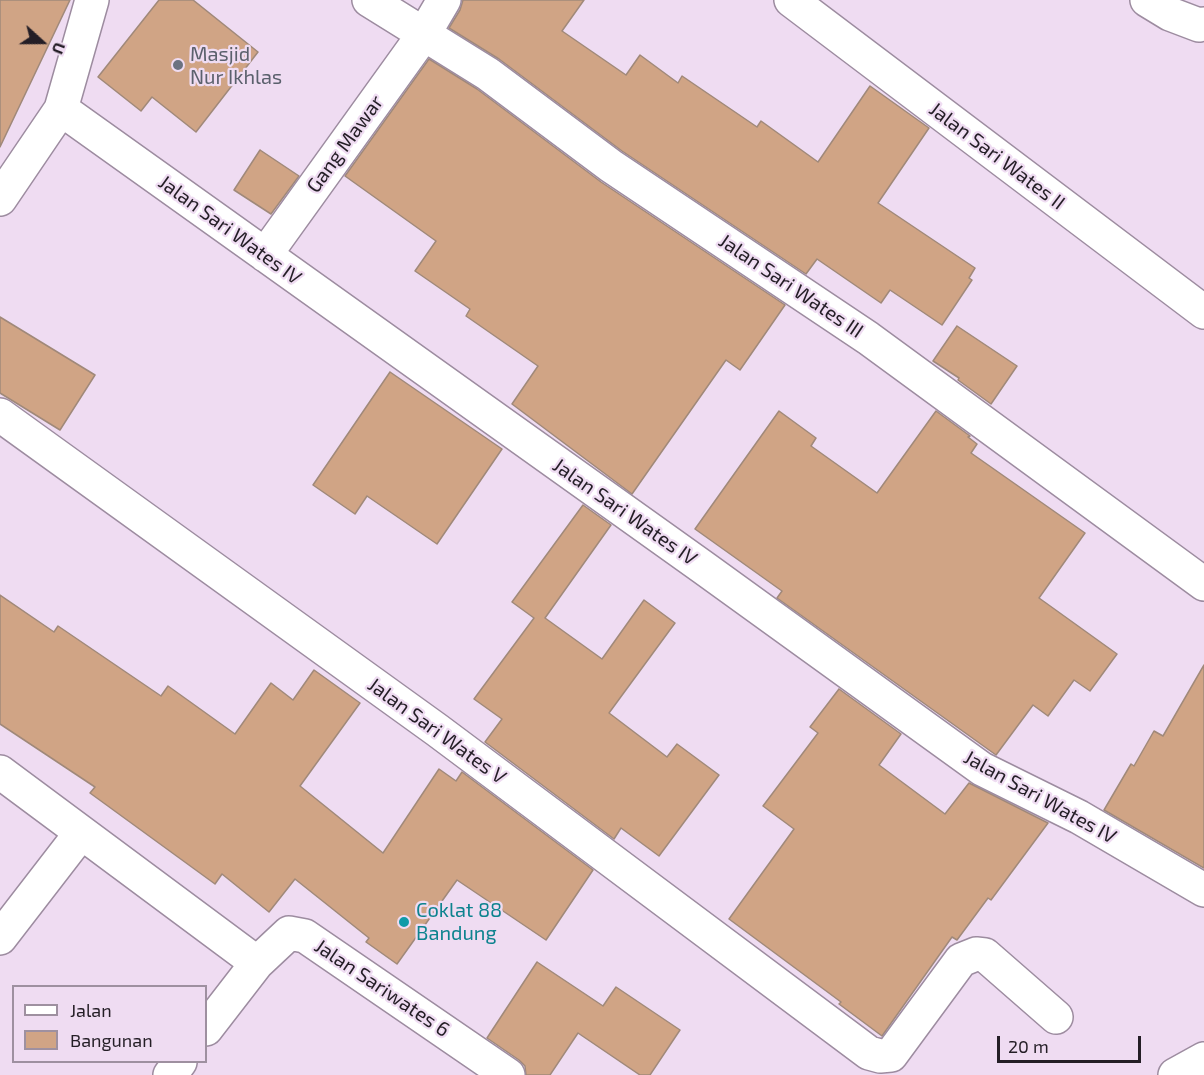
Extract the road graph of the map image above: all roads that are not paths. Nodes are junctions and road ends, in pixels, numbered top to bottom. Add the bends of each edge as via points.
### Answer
1 (92, 0) edge
2 (369, 0) edge
3 (444, 0) edge
4 (791, 0) edge
5 (1147, 0) edge
6 (1204, 24) edge
7 (424, 34) junction
8 (61, 109) junction
9 (0, 199) edge
10 (265, 255) junction
11 (1204, 312) edge
12 (0, 415) edge
13 (1204, 584) edge
14 (0, 772) edge
15 (81, 833) junction
16 (1204, 891) edge
17 (0, 938) edge
18 (257, 963) junction
19 (1056, 1017) dead end
20 (207, 1028) edge
21 (1204, 1059) edge
22 (179, 1063) edge
23 (170, 1075) edge
24 (508, 1075) edge
25 (1175, 1075) edge

1 - 8 street
2 - 7 street, Jalan Sari Wates III
3 - 7 street, Gang Mawar
4 - 11 street, Jalan Sari Wates II
5 - 6 street via 1170,14
7 - 10 street, Gang Mawar
7 - 13 street, Jalan Sari Wates III via 488,74 611,166 868,338
8 - 9 street
8 - 10 street, Jalan Sari Wates IV
10 - 16 street, Jalan Sari Wates IV via 982,770 1079,817
12 - 19 street, Jalan Sari Wates V via 437,730 869,1053 891,1055 961,960 976,954 985,955
14 - 15 street
15 - 17 street
15 - 18 street
18 - 20 street
18 - 24 street, Jalan Sariwates 6 via 289,933 305,936
21 - 25 street
22 - 23 street

